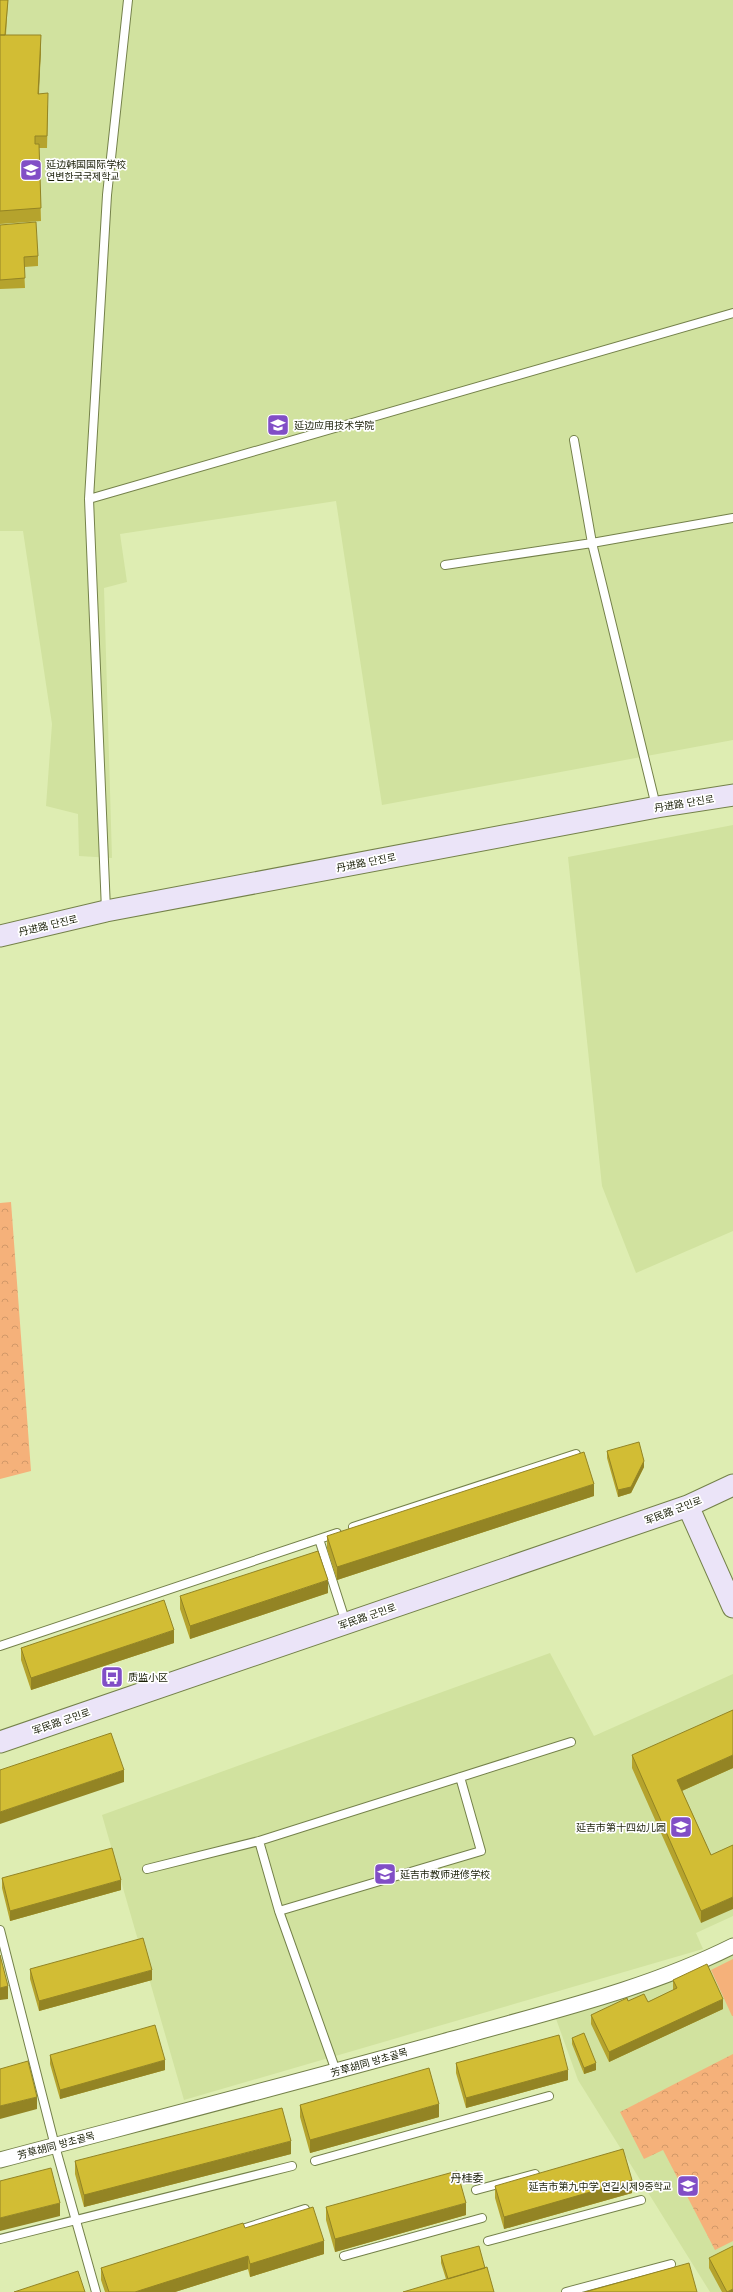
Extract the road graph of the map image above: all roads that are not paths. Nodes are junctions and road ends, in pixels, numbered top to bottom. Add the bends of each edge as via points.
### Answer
1 (128, 0) edge
2 (733, 313) edge
3 (574, 440) dead end
4 (89, 499) junction
5 (733, 518) edge
6 (592, 543) junction
7 (445, 565) dead end
8 (733, 795) edge
9 (656, 807) junction
10 (106, 911) junction
11 (0, 936) edge
12 (576, 1454) edge
13 (733, 1485) edge
14 (688, 1506) junction
15 (319, 1539) junction
16 (733, 1607) edge
17 (346, 1623) junction
18 (0, 1646) edge
19 (0, 1742) edge
20 (571, 1742) dead end
21 (460, 1777) junction
22 (259, 1841) junction
23 (147, 1869) dead end
24 (279, 1911) junction
25 (0, 1930) edge
26 (733, 1946) edge
27 (336, 2071) junction
28 (548, 2096) dead end
29 (55, 2146) junction
30 (0, 2160) edge
31 (315, 2161) dead end
32 (292, 2166) dead end
33 (545, 2172) edge
34 (476, 2190) dead end
35 (641, 2200) dead end
36 (305, 2209) edge
37 (482, 2218) dead end
38 (76, 2220) junction
39 (229, 2233) edge
40 (0, 2239) edge
41 (488, 2241) dead end
42 (344, 2256) dead end
43 (670, 2264) dead end
44 (96, 2292) edge
45 (566, 2292) edge

1 - 4 lane via 107,195
2 - 4 lane
3 - 6 lane
4 - 10 lane
5 - 6 lane
6 - 7 lane
6 - 9 lane
8 - 9 street, 丹进路 단진로
9 - 10 street, 丹进路 단진로
10 - 11 street, 丹进路 단진로
12 - 15 lane
13 - 14 street, 军民路 군민로
14 - 16 street
14 - 17 street, 军民路 군민로
15 - 17 lane
15 - 18 lane
17 - 19 street, 军民路 군민로
20 - 21 lane
21 - 22 lane
21 - 24 lane via 481,1851
22 - 23 lane
22 - 24 lane
24 - 27 lane
25 - 29 lane
26 - 27 street, 芳草胡同 방초골목 via 696,1964 618,1992
27 - 29 street, 芳草胡同 방초골목
28 - 31 lane
29 - 30 street, 芳草胡同 방초골목
29 - 38 lane
32 - 38 lane
33 - 34 lane
35 - 41 lane
36 - 39 lane
37 - 42 lane
38 - 40 lane
38 - 44 lane via 96,2275
43 - 45 lane

